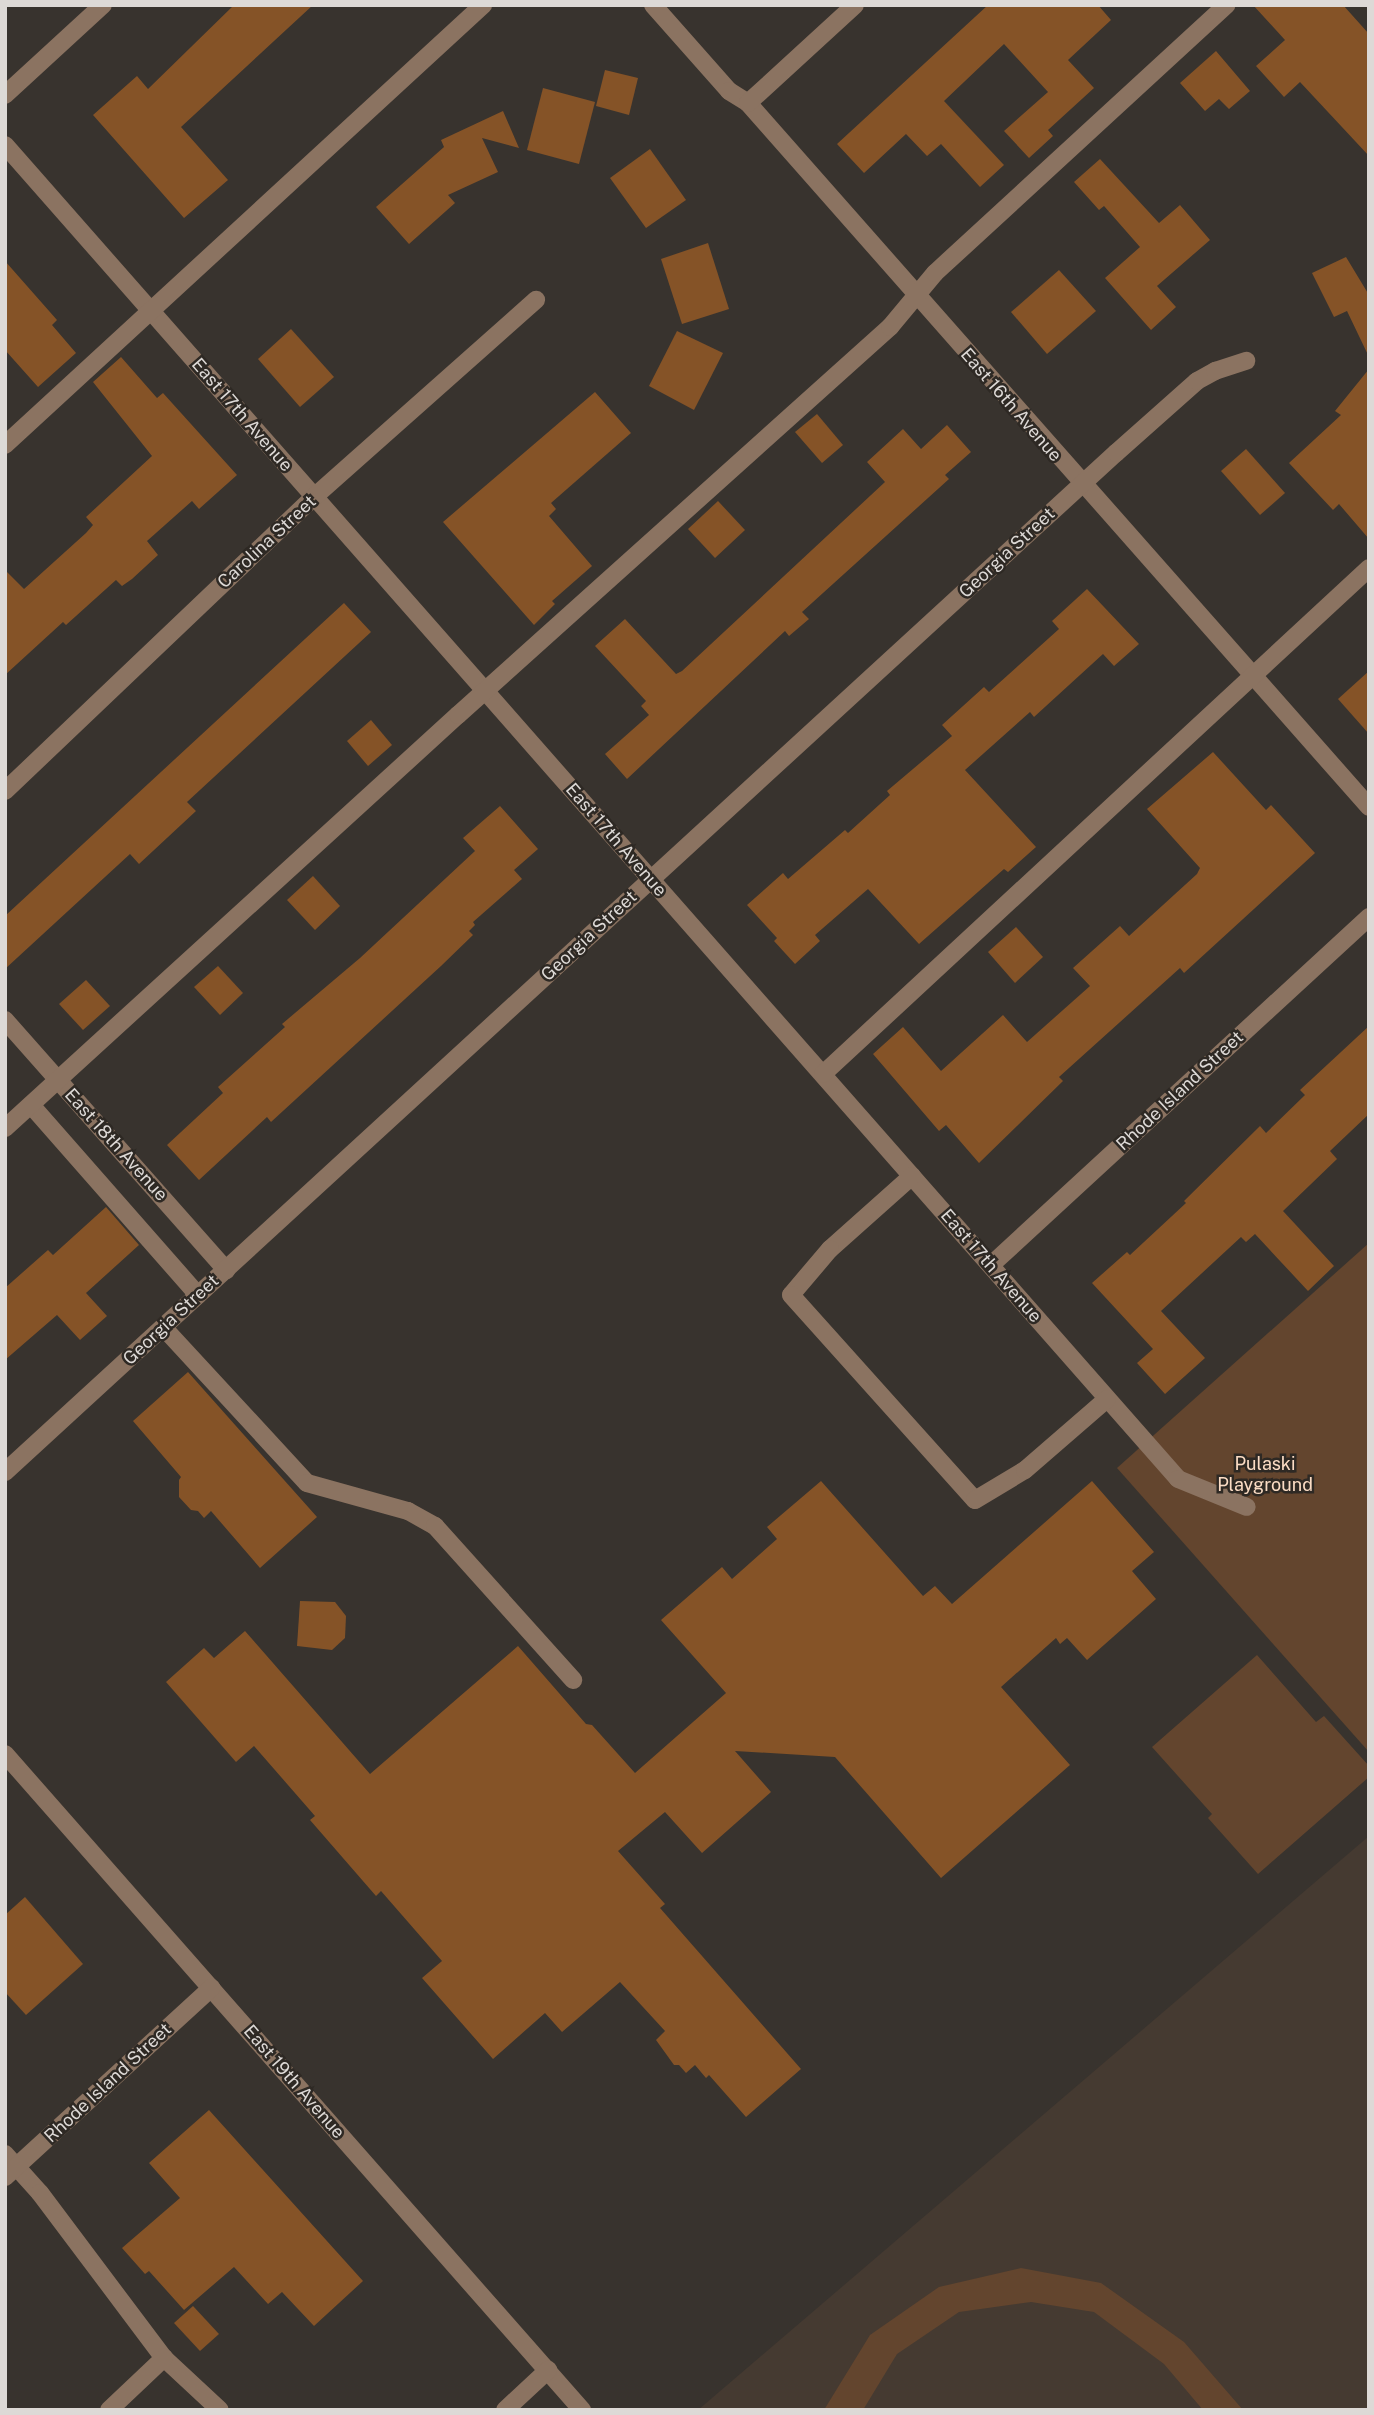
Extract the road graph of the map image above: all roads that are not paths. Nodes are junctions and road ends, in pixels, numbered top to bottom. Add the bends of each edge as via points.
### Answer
1 (103, 5) edge
2 (483, 5) edge
3 (653, 5) edge
4 (855, 5) edge
5 (1226, 5) edge
6 (5, 95) edge
7 (748, 103) junction
8 (5, 145) edge
9 (916, 296) junction
10 (536, 300) dead end
11 (151, 311) junction
12 (1246, 361) dead end
13 (5, 445) edge
14 (1081, 484) junction
15 (314, 497) junction
16 (1369, 568) edge
17 (1253, 676) junction
18 (484, 691) junction
19 (5, 791) edge
20 (1369, 807) edge
21 (651, 880) junction
22 (1369, 917) edge
23 (5, 1020) edge
24 (823, 1074) junction
25 (58, 1080) junction
26 (31, 1105) junction
27 (5, 1128) edge
28 (912, 1176) junction
29 (990, 1265) junction
30 (226, 1270) junction
31 (198, 1295) junction
32 (163, 1328) junction
33 (1107, 1399) junction
34 (5, 1472) edge
35 (1247, 1507) dead end
36 (573, 1680) dead end
37 (5, 1754) edge
38 (211, 1988) junction
39 (9, 2166) edge
40 (164, 2358) junction
41 (548, 2370) junction
42 (109, 2410) edge
43 (220, 2410) edge
44 (505, 2410) edge
45 (582, 2410) edge

1 - 6 street
2 - 11 street
3 - 7 street, East 16th Avenue via 729,91
4 - 7 street
5 - 9 street via 935,273
7 - 9 street, East 16th Avenue
8 - 11 street, East 17th Avenue
9 - 14 street, East 16th Avenue
9 - 18 street via 890,327
10 - 15 street, Carolina Street
11 - 13 street
11 - 15 street, East 17th Avenue
12 - 14 street, Georgia Street via 1215,370 1198,381
14 - 17 street, East 16th Avenue
14 - 21 street, Georgia Street
15 - 18 street, East 17th Avenue
15 - 19 street, Carolina Street
16 - 17 street
17 - 20 street, East 16th Avenue
17 - 24 street
18 - 21 street, East 17th Avenue
18 - 25 street
21 - 24 street, East 17th Avenue
21 - 30 street, Georgia Street
22 - 29 street, Rhode Island Street
23 - 25 street, East 18th Avenue
24 - 28 street, East 17th Avenue
25 - 26 street
25 - 30 street, East 18th Avenue
26 - 27 street
26 - 31 street
28 - 29 street, East 17th Avenue
28 - 33 street via 830,1248 791,1295 975,1500 1025,1470
29 - 33 street, East 17th Avenue
30 - 31 street, Georgia Street
31 - 32 street, Georgia Street
32 - 34 street, Georgia Street
32 - 36 street via 307,1483 408,1511 435,1526
33 - 35 street, East 17th Avenue via 1178,1479
37 - 38 street, East 19th Avenue
38 - 39 street, Rhode Island Street
38 - 41 street, East 19th Avenue
39 - 40 street via 40,2193
40 - 42 street
40 - 43 street
41 - 44 street
41 - 45 street, East 19th Avenue

